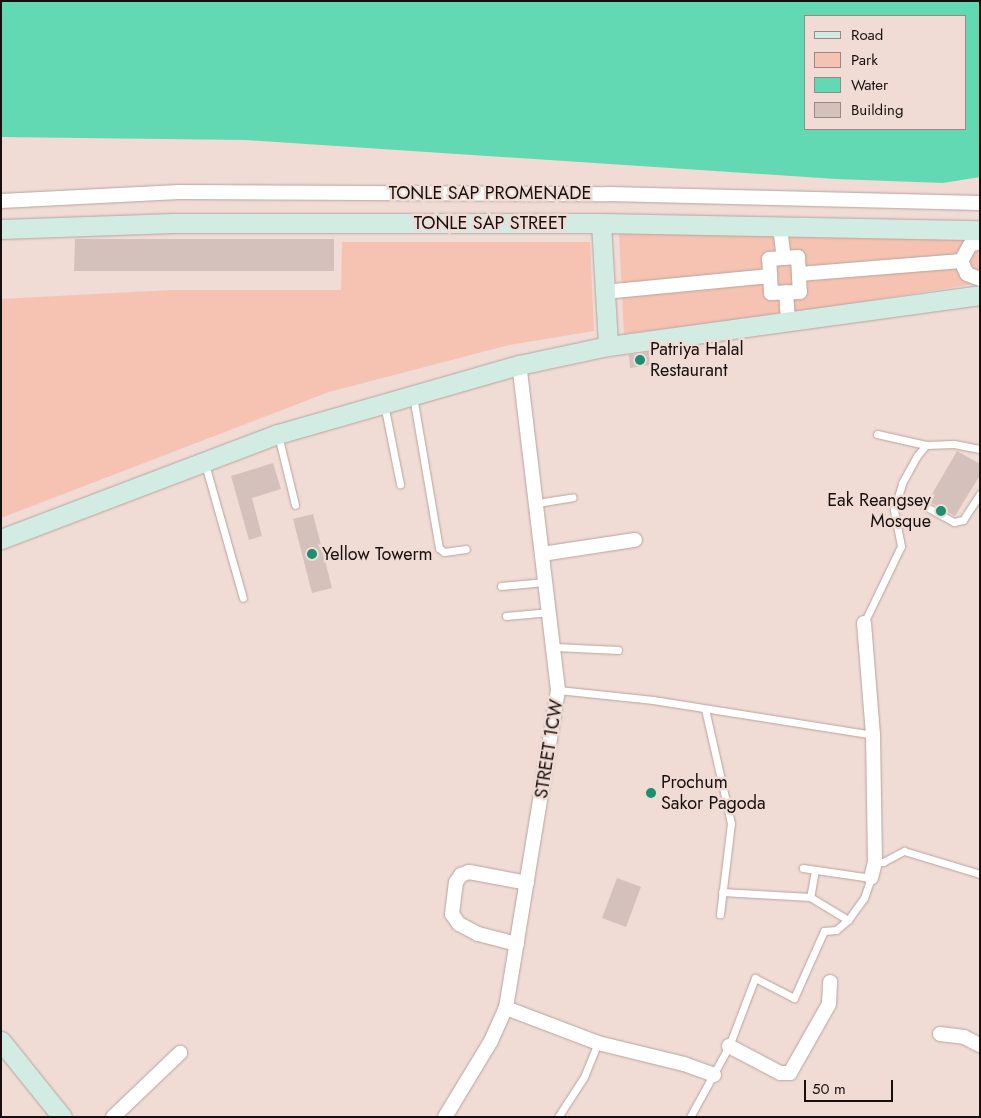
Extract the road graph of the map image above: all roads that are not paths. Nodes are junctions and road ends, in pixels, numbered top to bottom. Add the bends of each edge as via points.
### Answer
1 (1, 201) edge
2 (980, 203) edge
3 (601, 223) junction
4 (780, 227) junction
5 (1, 229) edge
6 (980, 230) edge
7 (980, 242) edge
8 (784, 258) junction
9 (961, 261) junction
10 (799, 274) junction
11 (770, 276) junction
12 (980, 279) edge
13 (604, 292) junction
14 (786, 292) junction
15 (980, 295) edge
16 (788, 323) junction
17 (608, 346) junction
18 (519, 365) junction
19 (413, 394) junction
20 (384, 403) junction
21 (278, 434) junction
22 (877, 434) dead end
23 (926, 445) junction
24 (980, 449) edge
25 (204, 464) junction
26 (400, 484) dead end
27 (980, 494) edge
28 (573, 497) dead end
29 (537, 503) junction
30 (295, 505) dead end
31 (923, 505) dead end
32 (1, 539) edge
33 (635, 540) dead end
34 (466, 550) dead end
35 (542, 554) junction
36 (546, 582) junction
37 (500, 586) dead end
38 (243, 598) dead end
39 (551, 612) junction
40 (506, 616) dead end
41 (864, 623) joint
42 (555, 647) junction
43 (618, 650) dead end
44 (558, 690) junction
45 (705, 708) junction
46 (873, 735) junction
47 (875, 862) junction
48 (804, 868) dead end
49 (815, 870) junction
50 (980, 874) edge
51 (871, 878) junction
52 (527, 883) junction
53 (722, 892) junction
54 (810, 897) junction
55 (720, 914) dead end
56 (848, 920) junction
57 (517, 944) junction
58 (830, 982) dead end
59 (506, 1008) junction
60 (940, 1034) dead end
61 (598, 1044) junction
62 (980, 1045) edge
63 (729, 1046) junction
64 (3, 1049) edge
65 (180, 1053) dead end
66 (714, 1075) junction
67 (62, 1117) edge
68 (113, 1117) edge
69 (445, 1117) edge
70 (558, 1117) edge
71 (690, 1117) edge

1 - 2 street, TONLE SAP PROMENADE via 209,192 608,194
3 - 4 street, TONLE SAP STREET
3 - 5 street, TONLE SAP STREET via 174,223
3 - 13 street
4 - 6 street, TONLE SAP STREET
4 - 8 street
7 - 9 street via 970,245
8 - 10 street via 798,257
8 - 11 street via 769,259
9 - 10 street
9 - 12 street via 967,274
10 - 14 street via 800,292
11 - 13 street
11 - 14 street via 771,293
13 - 17 street
14 - 16 street
15 - 16 street
16 - 17 street
17 - 18 street
18 - 19 street
18 - 29 street, STREET 1CW
19 - 20 street
19 - 34 lane via 439,548 444,552
20 - 21 street
20 - 26 lane
21 - 25 street
21 - 30 lane
22 - 23 lane
23 - 24 lane via 954,444
23 - 41 lane via 902,483 894,510 900,546
25 - 32 street
25 - 38 lane
27 - 31 lane via 963,520 954,522
28 - 29 lane
29 - 35 street, STREET 1CW
33 - 35 street
35 - 36 street, STREET 1CW
36 - 37 lane
36 - 39 street, STREET 1CW
39 - 40 lane
39 - 42 street, STREET 1CW
41 - 46 street
42 - 43 lane
42 - 44 street, STREET 1CW
44 - 45 lane
44 - 52 street, STREET 1CW
45 - 46 lane
45 - 53 lane via 731,823
46 - 47 street
47 - 50 lane via 883,862 904,851
47 - 51 street
48 - 49 lane
49 - 51 lane
49 - 54 lane
51 - 56 lane via 864,898
52 - 57 street, STREET 1CW
52 - 57 street via 469,872 456,882 452,914 460,924 472,932
53 - 54 lane
53 - 55 lane
54 - 56 lane
56 - 63 lane via 836,930 824,931 794,998 755,978
57 - 59 street, STREET 1CW
58 - 63 street via 829,1004 790,1073 780,1073
59 - 61 street
59 - 69 street, STREET 1CW
60 - 62 street via 964,1037
61 - 66 street via 684,1064
61 - 70 lane via 584,1077
63 - 66 lane
64 - 67 street
65 - 68 street
66 - 71 lane

